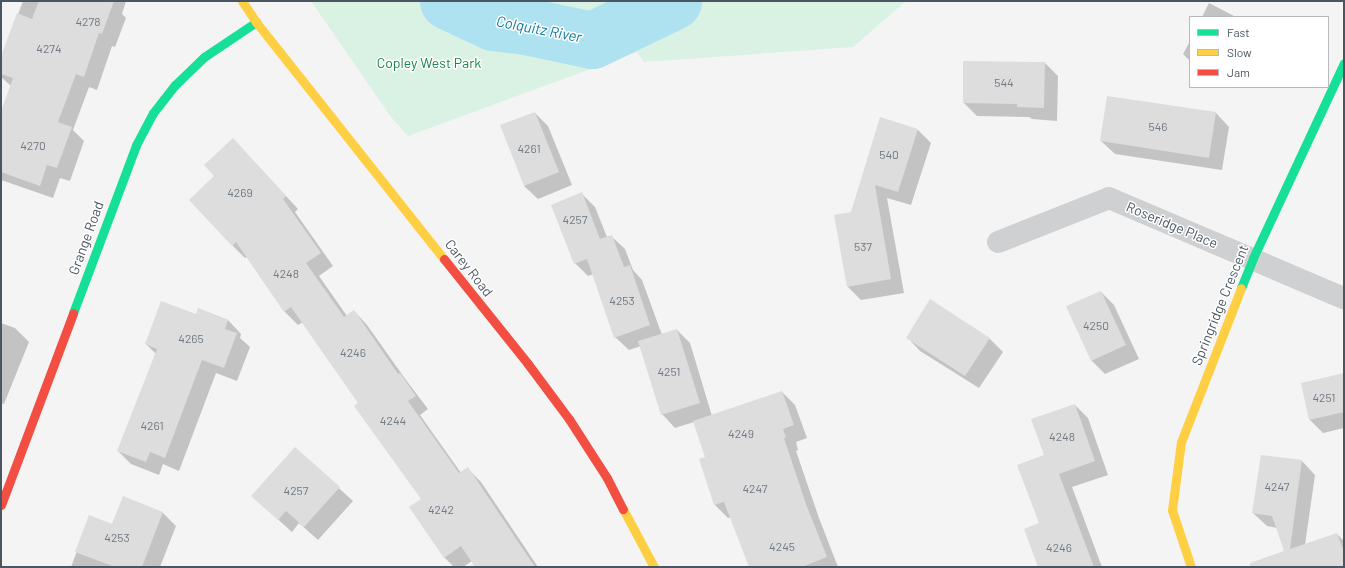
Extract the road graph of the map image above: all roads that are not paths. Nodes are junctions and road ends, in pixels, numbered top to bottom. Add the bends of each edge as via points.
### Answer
1 (242, 1) edge
2 (256, 22) junction
3 (1344, 64) edge
4 (998, 242) dead end
5 (1253, 258) junction
6 (1344, 298) edge
7 (6, 480) edge
8 (1, 505) edge
9 (654, 567) edge
10 (1191, 567) edge

1 - 2 street, Carey Road
2 - 7 street, Grange Road via 204,58 175,85 153,113 136,145
2 - 9 street, Carey Road via 528,364 607,478
3 - 5 street, Springridge Crescent
4 - 5 street, Roseridge Place via 1109,198
5 - 6 street, Roseridge Place
5 - 10 street, Springridge Crescent via 1181,442 1172,510
7 - 8 street, Grange Road

